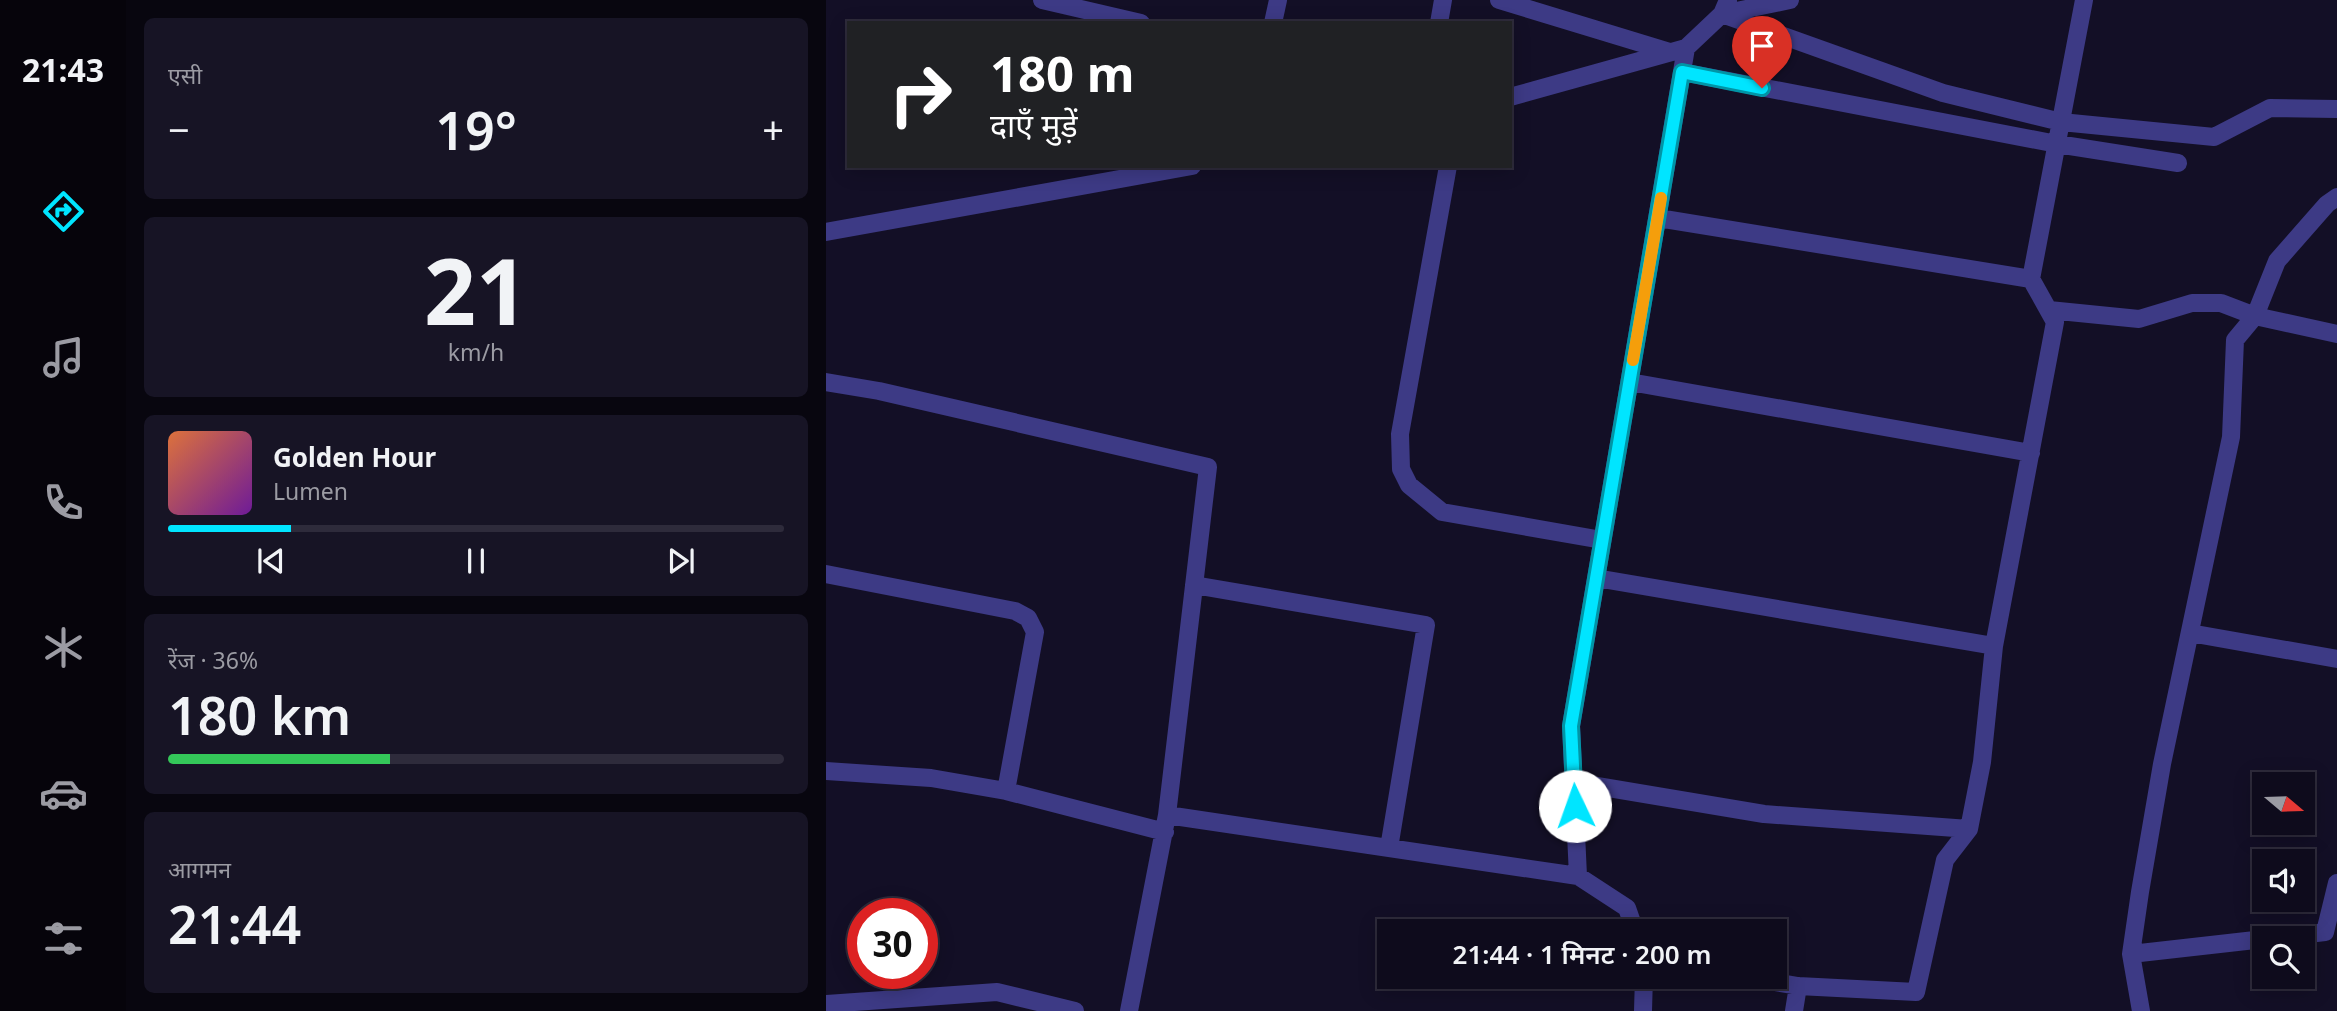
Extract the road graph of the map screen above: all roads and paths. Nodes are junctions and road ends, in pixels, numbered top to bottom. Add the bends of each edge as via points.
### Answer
1 (1042, 0) edge
2 (1278, 0) edge
3 (1443, 0) edge
4 (1499, 0) edge
5 (1790, 0) edge
6 (2084, 0) edge
7 (1725, 7) edge
8 (1132, 21) edge
9 (1273, 21) edge
10 (1439, 21) edge
11 (1678, 50) junction
12 (1682, 72) junction
13 (1512, 96) edge
14 (2337, 109) edge
15 (2061, 122) junction
16 (2057, 144) junction
17 (2178, 163) dead end
18 (1181, 168) edge
19 (1448, 168) edge
20 (2337, 197) edge
21 (1658, 218) junction
22 (826, 232) edge
23 (2031, 279) junction
24 (2049, 310) junction
25 (2255, 316) junction
26 (2337, 334) edge
27 (826, 382) edge
28 (1630, 382) junction
29 (2031, 453) junction
30 (1602, 540) junction
31 (826, 574) edge
32 (1596, 578) junction
33 (1194, 585) junction
34 (2190, 633) junction
35 (1994, 646) junction
36 (2337, 659) edge
37 (826, 771) edge
38 (1573, 782) junction
39 (1006, 791) junction
40 (1166, 823) junction
41 (1969, 828) junction
42 (1389, 848) junction
43 (1578, 876) junction
44 (2337, 883) edge
45 (1630, 919) edge
46 (2331, 932) edge
47 (2252, 940) edge
48 (2131, 954) junction
49 (1787, 984) edge
50 (1798, 986) junction
51 (1644, 989) edge
52 (826, 1004) edge
53 (1075, 1011) edge
54 (1129, 1011) edge
55 (1643, 1011) edge
56 (1794, 1011) edge
57 (2141, 1011) edge

1 - 8 street
2 - 9 street
3 - 10 street
4 - 11 street
5 - 7 street
6 - 15 street
7 - 11 street
7 - 15 street via 1943,93
11 - 12 street
11 - 13 street
12 - 16 street
12 - 21 street
14 - 15 street via 2270,108 2214,137
15 - 16 street
16 - 17 street
16 - 23 street
18 - 22 street
19 - 30 street via 1399,434 1401,469 1409,485 1442,512
20 - 25 street via 2277,261
21 - 23 street
21 - 28 street
23 - 24 street
24 - 25 street via 2138,319 2192,303 2221,303
24 - 29 street via 2055,322
25 - 26 street
25 - 34 street via 2235,340 2231,438
27 - 33 street via 1208,467
28 - 29 street
28 - 30 street
29 - 35 street
30 - 32 street
31 - 39 street via 1015,611 1028,618 1035,632
32 - 35 street
32 - 38 street via 1571,726
33 - 40 street
33 - 42 street via 1426,625
34 - 36 street
34 - 48 street via 2162,764
35 - 41 street via 1982,762
37 - 39 street via 932,778
38 - 41 street via 1764,814
38 - 43 street
39 - 40 street
40 - 42 street
40 - 54 street
41 - 50 street via 1945,860 1916,992
42 - 43 street
43 - 45 street via 1626,908
44 - 46 street
47 - 48 street
48 - 57 street
49 - 50 street
50 - 56 street
51 - 55 street
52 - 53 street via 998,992

